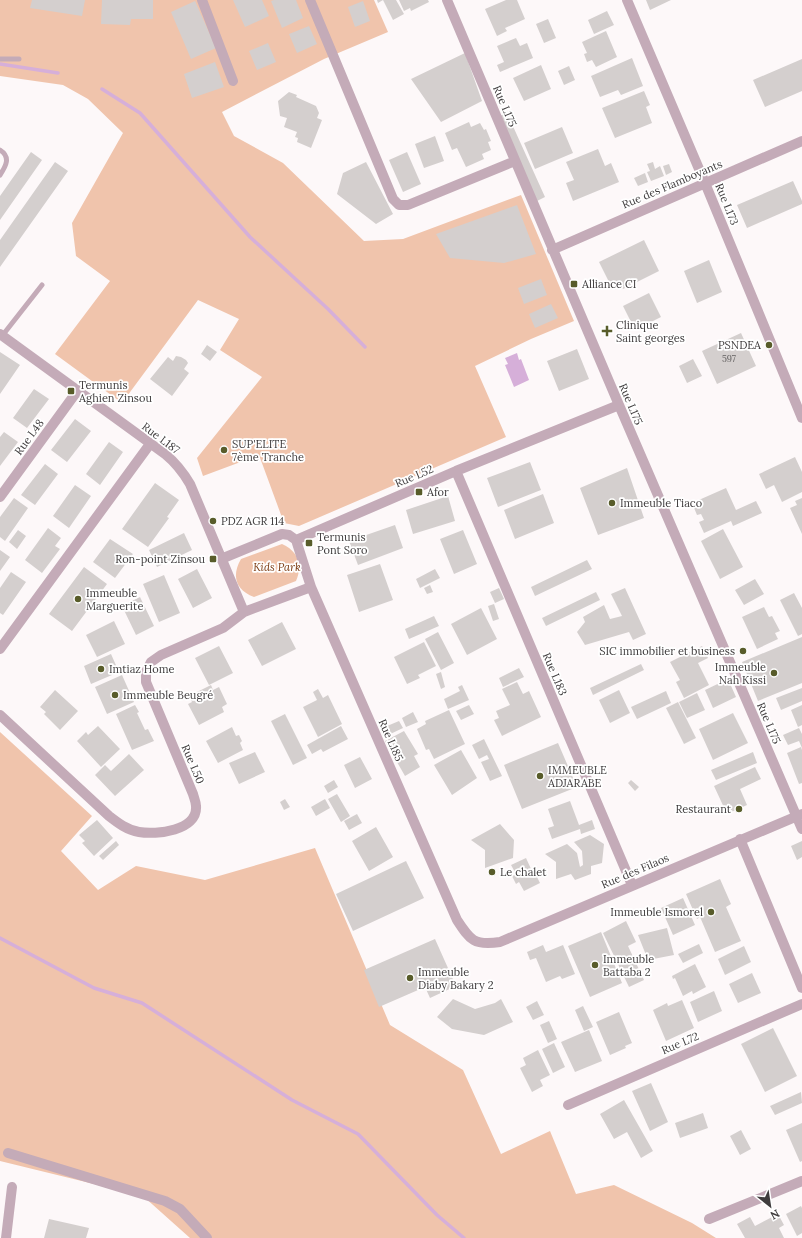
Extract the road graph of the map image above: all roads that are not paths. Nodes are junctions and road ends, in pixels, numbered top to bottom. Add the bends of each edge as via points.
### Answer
1 (202, 0) edge
2 (310, 0) edge
3 (447, 0) edge
4 (627, 0) edge
5 (0, 59) edge
6 (19, 59) dead end
7 (233, 81) dead end
8 (802, 142) edge
9 (0, 150) edge
10 (515, 161) junction
11 (0, 175) edge
12 (705, 183) junction
13 (552, 250) junction
14 (42, 285) dead end
15 (1, 336) edge
16 (78, 390) junction
17 (618, 405) junction
18 (802, 418) edge
19 (150, 444) junction
20 (456, 471) junction
21 (0, 497) edge
22 (296, 540) junction
23 (221, 559) junction
24 (311, 588) junction
25 (244, 612) junction
26 (0, 649) edge
27 (0, 715) edge
28 (799, 815) edge
29 (802, 829) edge
30 (740, 840) junction
31 (632, 885) junction
32 (476, 942) joint
33 (802, 988) edge
34 (802, 1004) edge
35 (568, 1105) dead end
36 (8, 1154) dead end
37 (802, 1181) edge
38 (12, 1187) dead end
39 (709, 1219) dead end
40 (6, 1238) edge
41 (207, 1238) edge

1 - 7 street
2 - 10 street via 393,199 399,205 408,205
3 - 10 street, Rue L175
4 - 12 street, Rue L173
5 - 6 lane
8 - 12 street, Rue des Flamboyants
9 - 11 lane via 5,152 7,166
10 - 13 street, Rue L175
12 - 13 street, Rue des Flamboyants
12 - 18 street, Rue L173
13 - 17 street, Rue L175
14 - 15 lane
15 - 16 street, Rue L187
16 - 19 street, Rue L187
16 - 21 street, Rue L48
17 - 20 street, Rue L52
17 - 28 street, Rue L175
19 - 23 street, Rue L187 via 166,454 184,473
19 - 26 street
20 - 22 street, Rue L52
20 - 31 street, Rue L183
22 - 23 street via 282,534
22 - 24 street, Rue L185
23 - 25 street, Rue L187
24 - 25 street, Rue L50
24 - 32 street, Rue L185 via 457,920 467,935
25 - 27 street, Rue L50 via 223,628 161,655 151,662 146,672 146,682 193,794 196,807 193,816 176,830 138,832 124,827
28 - 29 street, Rue L175
28 - 30 street, Rue des Filaos
30 - 31 street, Rue des Filaos
30 - 33 street
31 - 32 street, Rue des Filaos via 500,942
34 - 35 street, Rue L72
36 - 41 street via 165,1201 180,1209
37 - 39 street
38 - 40 street

